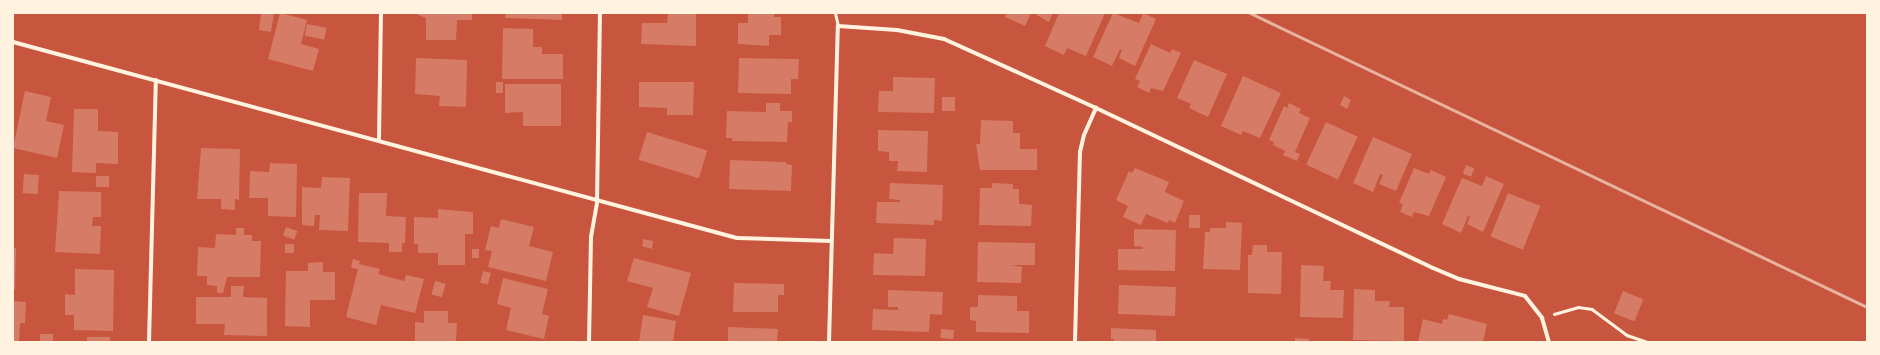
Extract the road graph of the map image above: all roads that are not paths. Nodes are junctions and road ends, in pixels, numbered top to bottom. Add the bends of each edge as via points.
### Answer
1 (381, 13) edge
2 (600, 13) edge
3 (835, 13) edge
4 (838, 26) junction
5 (13, 42) edge
6 (156, 80) junction
7 (1096, 108) junction
8 (379, 140) junction
9 (597, 202) junction
10 (831, 242) junction
11 (149, 342) edge
12 (590, 342) edge
13 (829, 342) edge
14 (1075, 342) edge
15 (1549, 342) edge

1 - 8 street
2 - 9 street
3 - 4 lane
4 - 7 street via 897,30 944,39
4 - 10 street
5 - 6 street
6 - 8 street
6 - 11 street
7 - 14 street via 1084,135 1079,166
7 - 15 street via 1459,280 1524,296 1542,318
8 - 9 street
9 - 10 street via 737,238
9 - 12 street via 592,237
10 - 13 street

